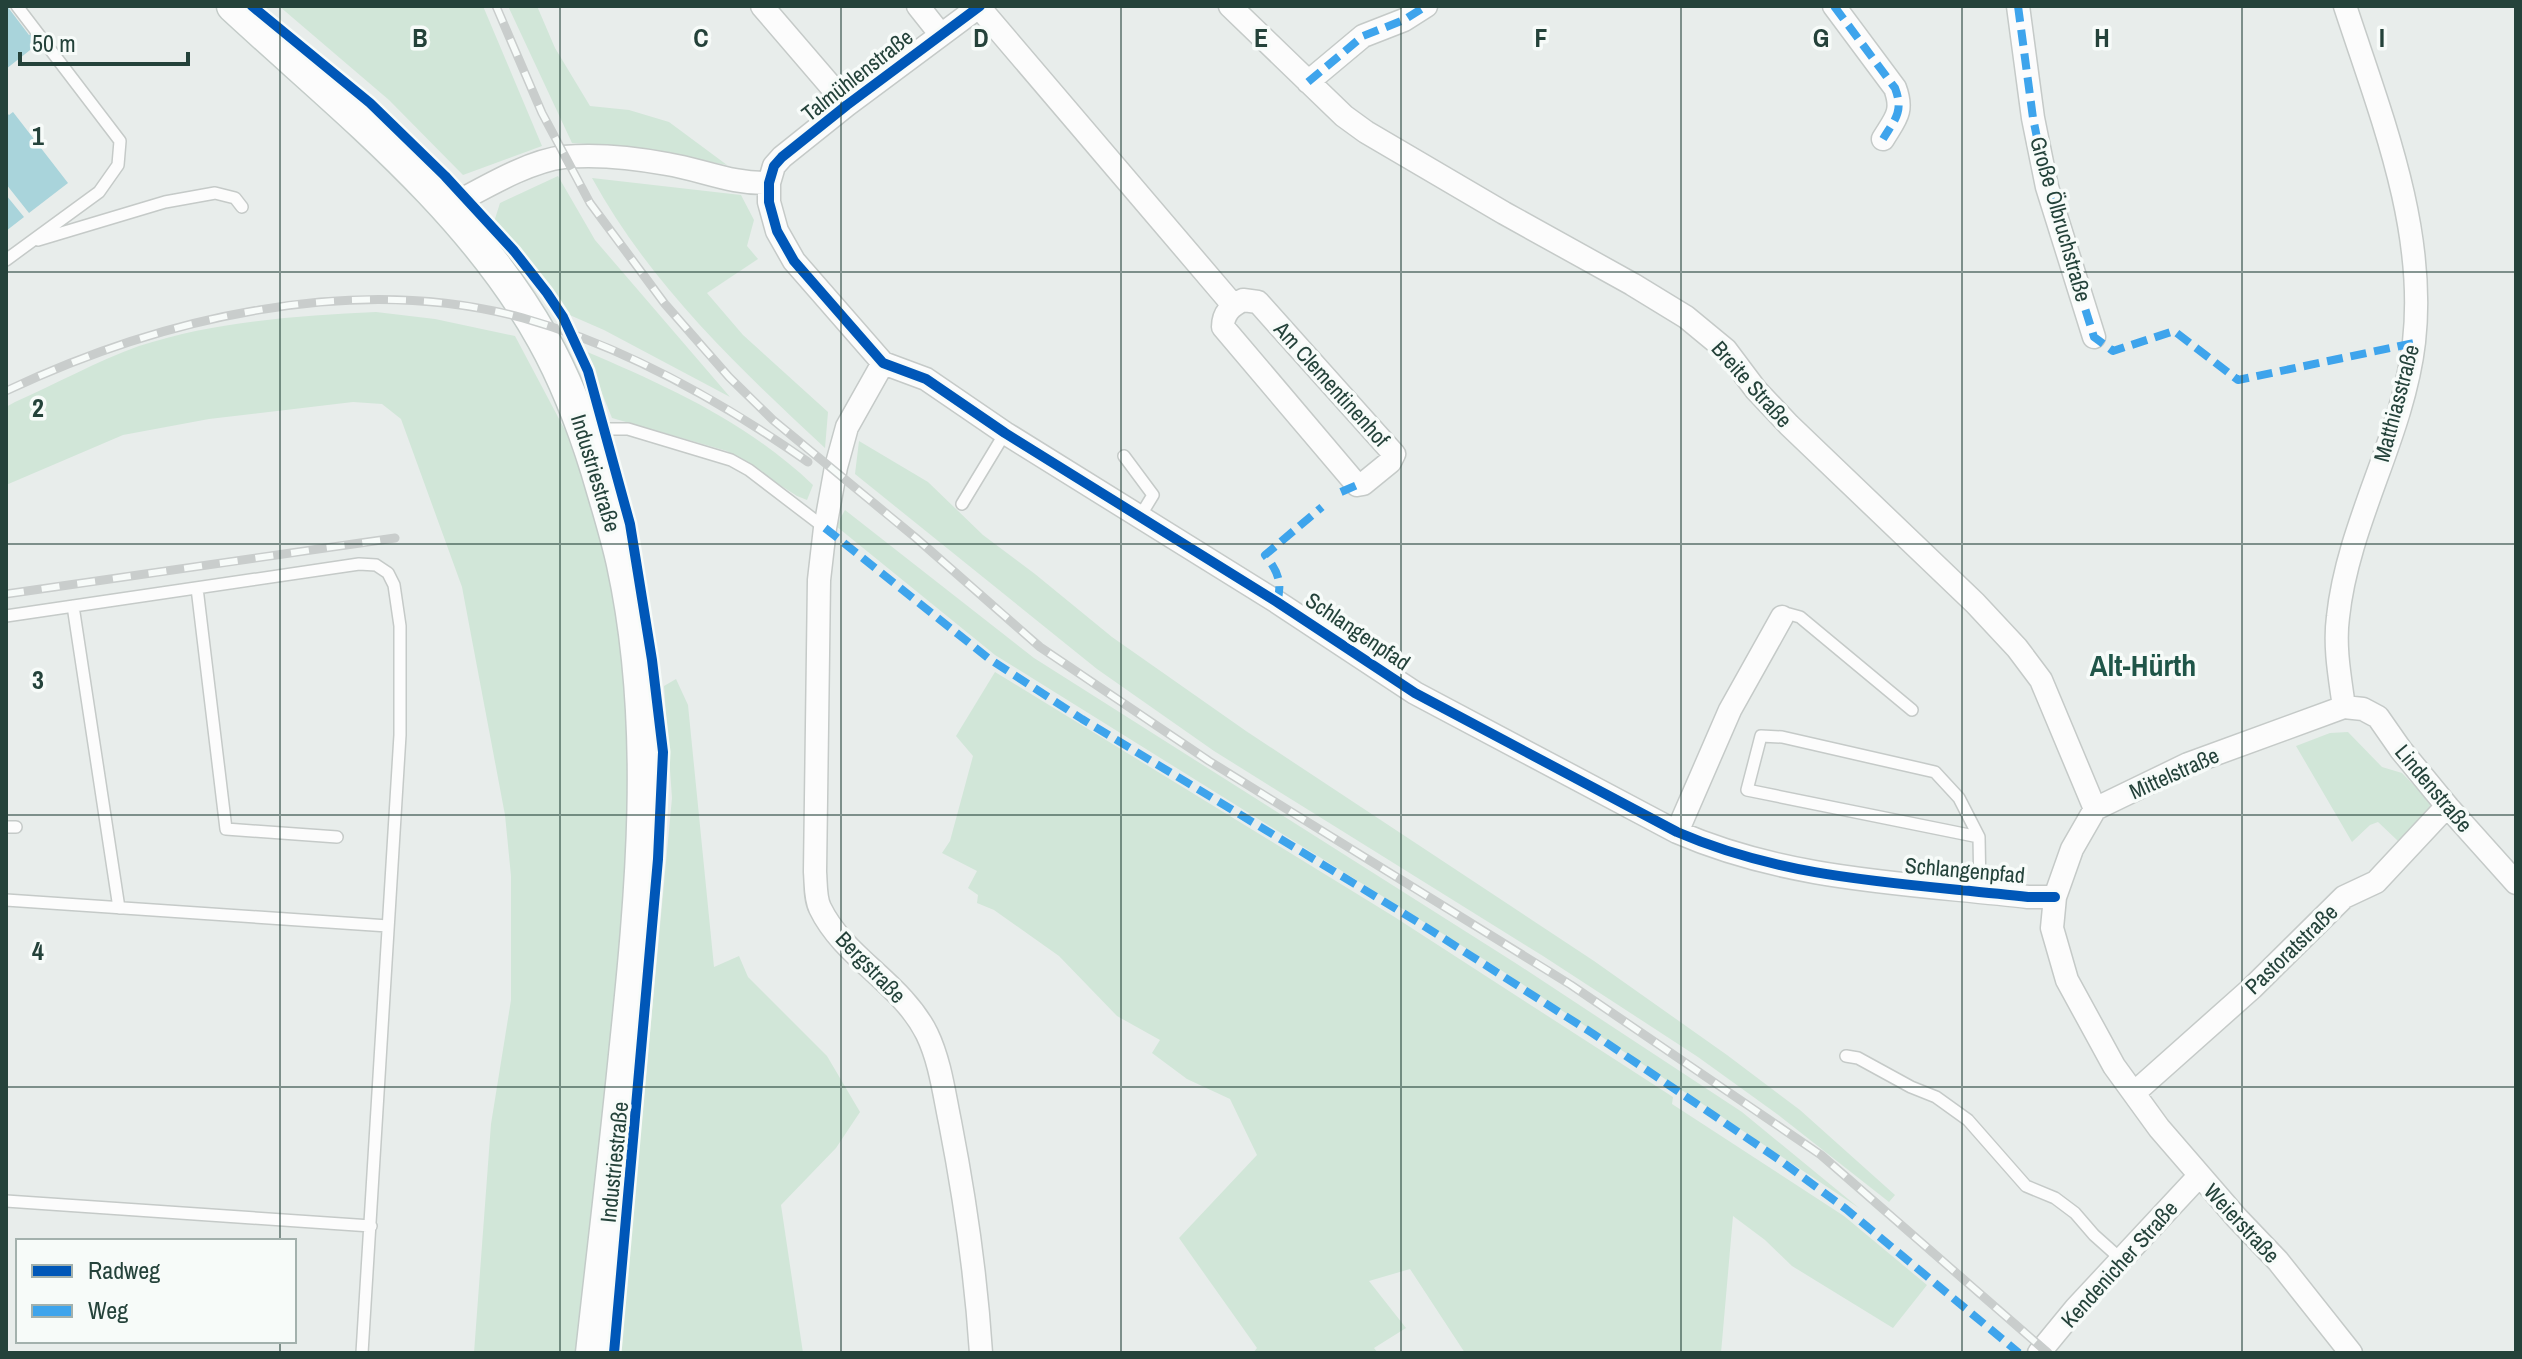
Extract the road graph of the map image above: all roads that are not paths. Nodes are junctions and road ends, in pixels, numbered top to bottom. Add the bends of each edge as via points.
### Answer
1 (17, 6) edge
2 (233, 6) edge
3 (762, 6) edge
4 (918, 6) edge
5 (980, 6) edge
6 (1230, 6) edge
7 (1426, 6) edge
8 (1834, 6) edge
9 (2018, 6) edge
10 (2345, 6) edge
11 (941, 35) junction
12 (1308, 82) junction
13 (847, 105) junction
14 (1883, 139) dead end
15 (769, 183) junction
16 (242, 207) dead end
17 (446, 208) junction
18 (30, 243) junction
19 (6, 260) edge
20 (1233, 305) junction
21 (2094, 337) dead end
22 (883, 363) junction
23 (1005, 433) junction
24 (586, 436) junction
25 (1124, 456) dead end
26 (962, 504) dead end
27 (1139, 518) junction
28 (825, 528) junction
29 (197, 588) junction
30 (73, 606) junction
31 (6, 616) edge
32 (1782, 617) joint
33 (2344, 707) junction
34 (1912, 710) dead end
35 (2447, 806) junction
36 (2095, 809) junction
37 (1677, 832) junction
38 (337, 837) dead end
39 (1979, 837) junction
40 (2515, 881) edge
41 (1980, 892) junction
42 (2055, 897) junction
43 (6, 900) edge
44 (119, 908) junction
45 (388, 926) junction
46 (1846, 1056) dead end
47 (2134, 1093) junction
48 (2199, 1176) junction
49 (6, 1201) edge
50 (371, 1226) junction
51 (2122, 1260) junction
52 (2045, 1346) edge
53 (362, 1353) edge
54 (592, 1353) edge
55 (981, 1353) edge
56 (2351, 1353) edge

1 - 18 lane via 120,141 118,165 99,192
2 - 17 main road, Industriestraße via 377,137
3 - 13 street
4 - 11 street
5 - 11 street, Talmühlenstraße
5 - 20 street
6 - 12 street, Breite Straße
7 - 12 street via 1363,36
8 - 14 street via 1900,101
9 - 21 street, Große Ölbruchstraße via 2047,187
10 - 33 street, Matthiasstraße via 2390,145 2415,286 2414,343 2402,399 2344,579 2337,634
11 - 13 street, Talmühlenstraße
12 - 36 street, Breite Straße via 1366,132 1646,292 1726,350 1789,425 2017,648 2041,680
13 - 15 street, Talmühlenstraße via 782,157
15 - 17 street via 742,183 668,164 562,157
15 - 22 street, Schlangenpfad via 777,231 794,261
16 - 18 lane via 235,198 215,193 165,202
17 - 24 main road, Industriestraße via 543,339
18 - 19 lane
20 - 20 street, Am Clementinenhof via 1223,317 1223,327 1357,485 1390,462 1394,454 1387,445 1258,302
22 - 23 street, Schlangenpfad via 926,379
22 - 28 street, Bergstraße via 847,427
23 - 26 lane
23 - 27 street, Schlangenpfad
24 - 28 lane via 628,429 731,460
24 - 54 main road, Industriestraße via 631,612 640,680 644,799 637,942
25 - 27 lane via 1153,495
27 - 37 street, Schlangenpfad via 1415,693
28 - 55 street, Bergstraße via 819,580 819,906 838,935 912,1010 938,1063 965,1198
29 - 30 lane
29 - 38 lane via 226,829
29 - 45 lane via 359,564 376,565 388,573 400,626 400,735
30 - 31 lane
30 - 44 lane
32 - 34 lane via 1800,617
32 - 37 street via 1730,710
33 - 35 street, Lindenstraße via 2378,717
33 - 36 street, Mittelstraße via 2188,764
35 - 40 street, Lindenstraße
35 - 47 street, Pastoratstraße via 2376,882 2344,897
36 - 42 street via 2072,849
37 - 41 street, Schlangenpfad via 1717,850 1805,872
39 - 39 lane via 1747,790 1761,736 1935,772 1959,798
39 - 41 lane
41 - 42 street, Schlangenpfad
42 - 47 street, Weierstraße via 2052,928 2067,980
43 - 44 lane
44 - 45 lane
45 - 50 lane
46 - 51 lane via 1936,1097 1968,1120 2026,1186 2075,1213
47 - 48 street, Weierstraße
48 - 51 street, Kendenicher Straße
48 - 56 street, Weierstraße via 2278,1261
49 - 50 lane
50 - 53 lane
51 - 52 street, Kendenicher Straße

